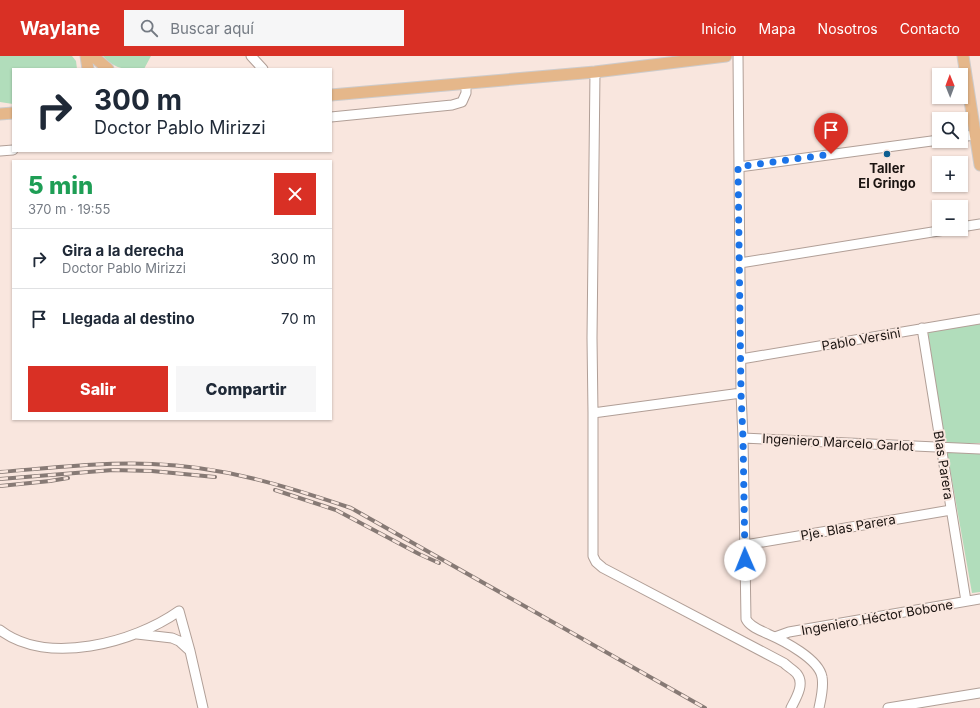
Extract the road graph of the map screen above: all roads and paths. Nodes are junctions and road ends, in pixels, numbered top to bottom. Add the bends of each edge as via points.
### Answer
1 (86, 56) edge
2 (91, 56) edge
3 (251, 56) edge
4 (726, 56) edge
5 (738, 56) edge
6 (963, 56) edge
7 (88, 68) edge
8 (98, 68) edge
9 (107, 68) edge
10 (262, 68) edge
11 (595, 72) junction
12 (466, 83) junction
13 (332, 95) edge
14 (12, 113) edge
15 (0, 114) edge
16 (332, 117) edge
17 (978, 134) edge
18 (968, 136) edge
19 (932, 141) edge
20 (12, 150) edge
21 (0, 151) edge
22 (980, 166) edge
23 (738, 167) junction
24 (980, 224) edge
25 (968, 226) edge
26 (932, 232) edge
27 (740, 263) junction
28 (980, 319) edge
29 (922, 328) junction
30 (741, 359) junction
31 (741, 394) junction
32 (593, 413) junction
33 (743, 438) junction
34 (941, 447) junction
35 (980, 449) edge
36 (951, 510) junction
37 (745, 545) junction
38 (980, 599) edge
39 (966, 601) junction
40 (0, 630) edge
41 (135, 634) junction
42 (775, 637) junction
43 (190, 651) junction
44 (980, 693) edge
45 (203, 708) edge
46 (791, 708) edge
47 (819, 708) edge
48 (888, 708) edge

1 - 7 main road
2 - 8 main road
2 - 9 main road
3 - 10 street
4 - 11 main road
5 - 23 street
6 - 17 main road
11 - 12 main road
11 - 32 street
12 - 13 main road
12 - 16 street via 466,93 462,102 452,105
14 - 15 main road
17 - 18 street
17 - 22 main road
19 - 23 street
20 - 21 street
23 - 27 street
24 - 25 street
26 - 27 street
27 - 30 street
28 - 29 street, Pablo Versini
29 - 30 street, Pablo Versini
29 - 34 street, Blas Parera
30 - 31 street
31 - 32 street
31 - 33 street
32 - 46 street via 593,556 596,562 784,664 798,675 799,681 800,689
33 - 34 street, Ingeniero Marcelo Garlot
33 - 37 street
34 - 35 street, Ingeniero Marcelo Garlot
34 - 36 street, Blas Parera
36 - 37 street, Pje. Blas Parera
36 - 39 street, Blas Parera
37 - 42 street via 746,619 753,626
38 - 39 street, Ingeniero Héctor Bobone
39 - 42 street, Ingeniero Héctor Bobone via 789,632
40 - 41 street via 24,643 61,648 90,647
41 - 43 street via 172,638 180,641
41 - 43 street via 166,621 179,612
42 - 47 street via 816,664 823,681
43 - 45 street
44 - 48 street

